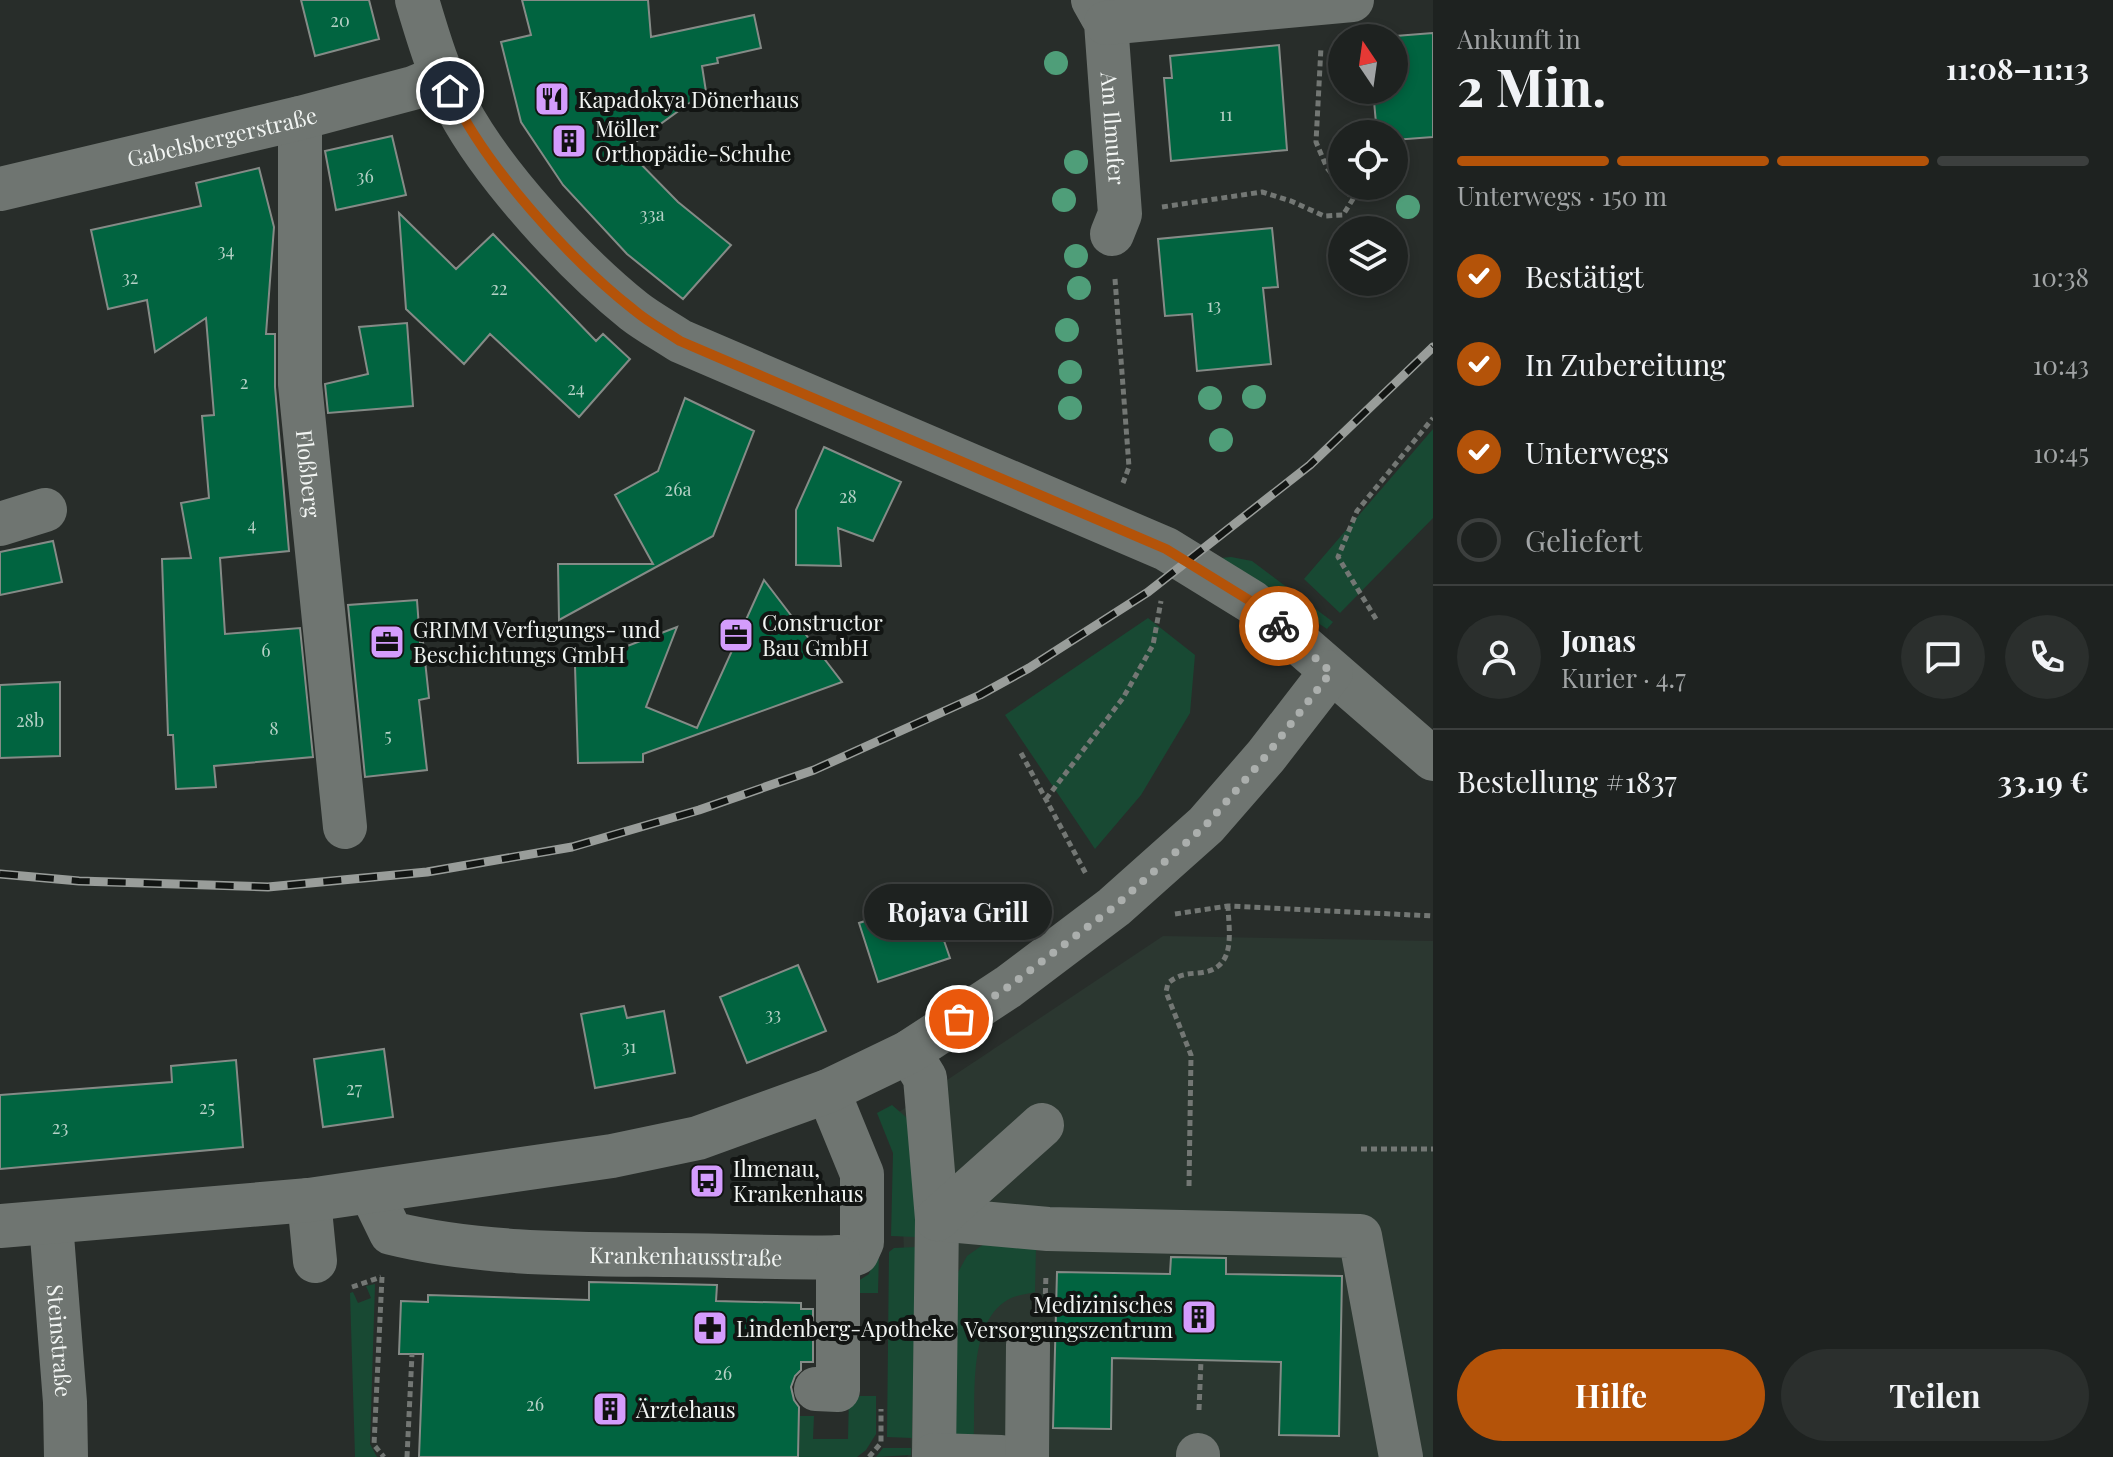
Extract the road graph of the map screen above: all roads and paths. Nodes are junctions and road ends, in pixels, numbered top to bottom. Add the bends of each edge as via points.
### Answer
1 (417, 0) edge
2 (1338, 1) edge
3 (1099, 12) edge
4 (442, 76) junction
5 (300, 118) junction
6 (0, 189) edge
7 (1116, 224) junction
8 (1433, 418) edge
9 (45, 510) dead end
10 (1108, 523) junction
11 (0, 524) edge
12 (1161, 601) dead end
13 (1376, 619) dead end
14 (1331, 672) junction
15 (1021, 753) dead end
16 (1433, 759) edge
17 (1046, 799) junction
18 (345, 827) dead end
19 (1228, 906) junction
20 (1114, 907) junction
21 (1433, 916) edge
22 (909, 1052) junction
23 (828, 1091) junction
24 (1042, 1125) dead end
25 (1361, 1149) dead end
26 (1433, 1149) edge
27 (371, 1192) junction
28 (309, 1200) junction
29 (937, 1219) junction
30 (51, 1223) junction
31 (0, 1226) edge
32 (1048, 1229) junction
33 (1189, 1232) junction
34 (391, 1233) junction
35 (838, 1257) junction
36 (315, 1261) dead end
37 (1028, 1345) joint
38 (412, 1354) dead end
39 (816, 1389) dead end
40 (934, 1456) edge
41 (66, 1457) edge
42 (384, 1457) edge
43 (407, 1457) edge
44 (1001, 1457) edge
45 (1027, 1457) edge
46 (1401, 1457) edge

1 - 4 street
2 - 3 street, Am Ilmufer
2 - 7 path via 1316,110 1316,142 1327,168 1353,199 1343,215 1324,216 1262,192
3 - 7 street, Am Ilmufer
4 - 5 street, Gabelsbergerstraße
4 - 10 street via 472,134 508,181 591,272 646,319 680,341
5 - 6 street, Gabelsbergerstraße
5 - 18 street, Floßberg via 300,384
7 - 10 path via 1129,467
8 - 13 path via 1357,511 1338,557
9 - 11 street
10 - 14 street via 1166,549 1252,602
12 - 17 path via 1153,645 1123,698
14 - 16 street
14 - 20 street via 1206,825
15 - 17 path
17 - 20 path via 1085,873
19 - 20 path via 1151,917
19 - 21 path
19 - 33 path via 1229,952 1220,966 1181,974 1168,983 1166,992 1191,1055
20 - 22 street via 1008,987
22 - 23 street
22 - 29 street via 925,1078
23 - 27 street via 656,1148
23 - 35 street via 862,1174 862,1242 857,1253
24 - 29 street
25 - 26 path
27 - 28 street
27 - 34 street
28 - 30 street
28 - 36 street
29 - 32 street
29 - 40 street
30 - 31 street
30 - 41 street, Steinstraße
32 - 33 street
32 - 37 path via 1044,1337
33 - 46 street via 1360,1236
34 - 35 street, Krankenhausstraße via 507,1249
34 - 42 path via 382,1277 374,1445
35 - 39 street via 838,1390
37 - 45 street
38 - 43 path
40 - 44 street

